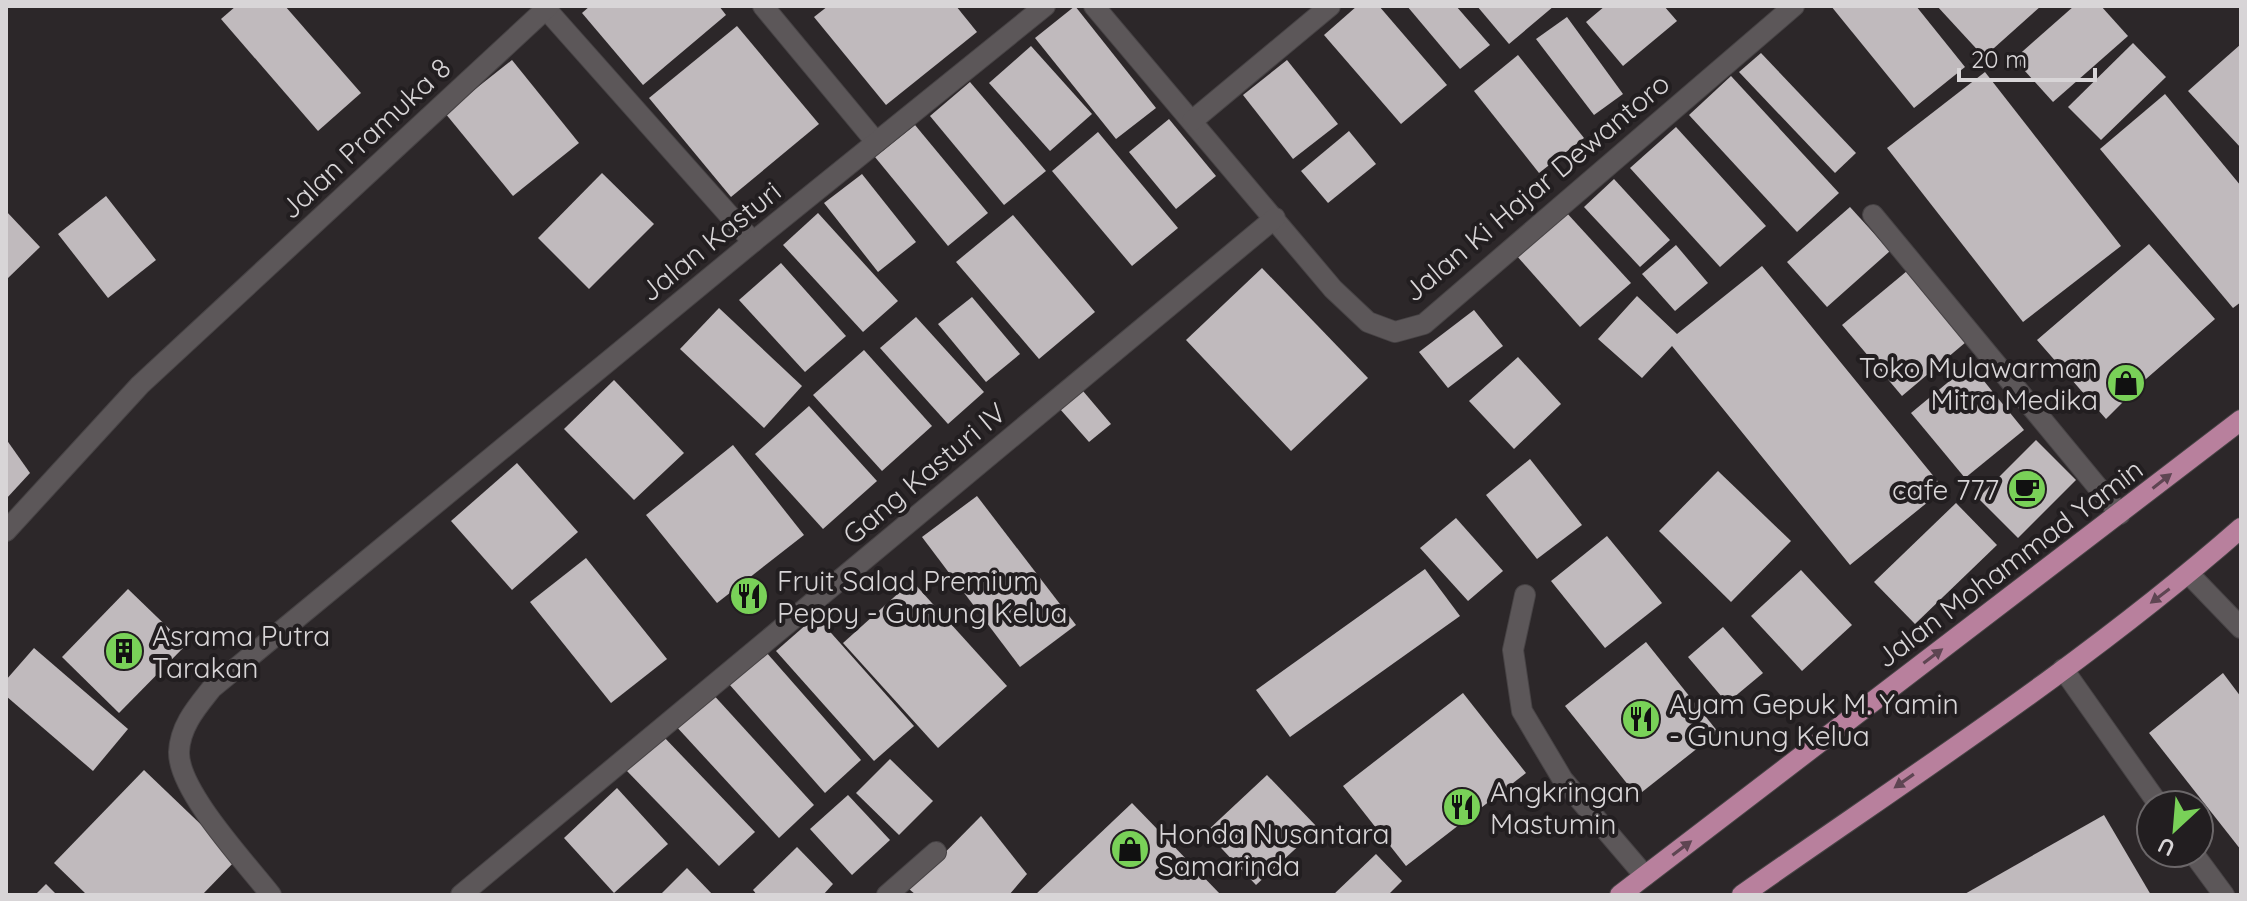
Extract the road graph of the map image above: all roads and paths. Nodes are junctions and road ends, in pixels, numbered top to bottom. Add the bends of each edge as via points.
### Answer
1 (763, 6) edge
2 (1045, 6) edge
3 (1094, 6) edge
4 (1330, 6) edge
5 (1794, 6) edge
6 (547, 7) edge
7 (1192, 121) junction
8 (876, 142) junction
9 (1873, 215) dead end
10 (1275, 218) junction
11 (753, 242) junction
12 (2241, 420) edge
13 (2120, 514) junction
14 (2241, 528) edge
15 (6, 531) edge
16 (2189, 574) junction
17 (1525, 595) dead end
18 (2241, 628) edge
19 (2063, 669) junction
20 (2148, 789) edge
21 (936, 852) dead end
22 (2205, 869) edge
23 (1645, 876) junction
24 (271, 895) edge
25 (461, 895) edge
26 (887, 895) edge
27 (1620, 895) edge
28 (1742, 895) edge
29 (2224, 895) edge

1 - 8 street
2 - 8 street, Jalan Kasturi
3 - 7 street, Jalan Ki Hajar Dewantoro
4 - 7 street
5 - 10 street, Jalan Ki Hajar Dewantoro via 1424,324 1395,332 1368,322 1333,289
6 - 11 street, Jalan Pramuka 8
6 - 15 street, Jalan Pramuka 8 via 140,385
7 - 10 street, Jalan Ki Hajar Dewantoro
8 - 11 street, Jalan Kasturi
9 - 13 street
10 - 25 street, Gang Kasturi IV
11 - 24 street, Jalan Kasturi via 212,688 187,720 179,753 187,784
13 -> 12 main road, Jalan Mohammad Yamin
23 -> 13 main road, Jalan Mohammad Yamin
14 - 16 main road
16 - 18 street
16 -> 19 main road
17 - 23 street via 1513,650 1522,711 1563,780
19 - 20 street
19 -> 28 main road
21 - 26 street
22 - 29 street
23 - 27 main road, Jalan Mohammad Yamin

